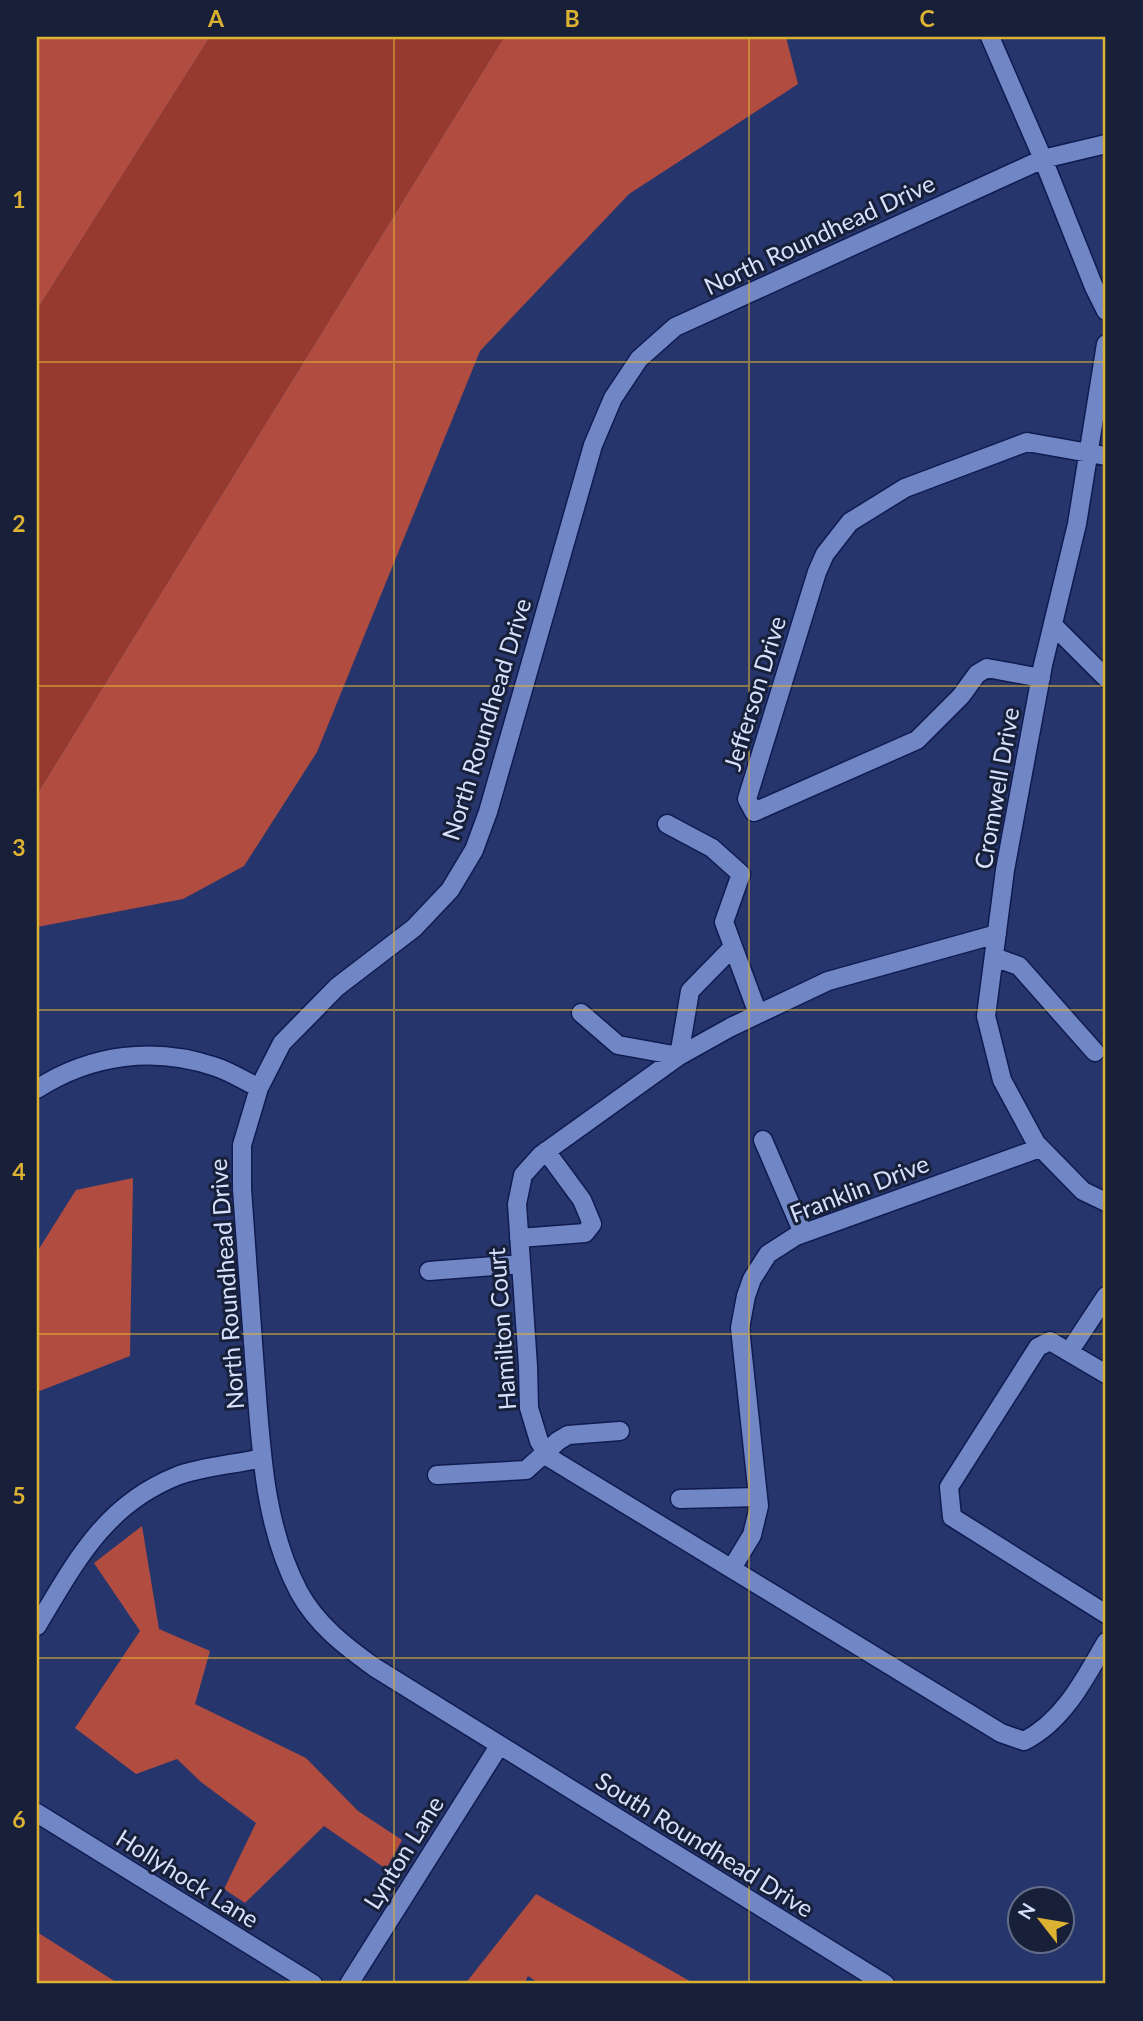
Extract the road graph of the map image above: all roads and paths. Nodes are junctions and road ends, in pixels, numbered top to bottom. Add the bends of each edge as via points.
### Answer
1 (990, 37) edge
2 (1106, 144) edge
3 (1043, 159) junction
4 (1106, 311) edge
5 (1106, 344) edge
6 (1097, 454) edge
7 (1053, 625) junction
8 (1041, 678) junction
9 (1106, 678) edge
10 (667, 824) dead end
11 (997, 934) junction
12 (733, 947) junction
13 (994, 957) junction
14 (581, 1013) dead end
15 (758, 1014) junction
16 (1095, 1052) dead end
17 (679, 1056) junction
18 (259, 1088) junction
19 (37, 1089) edge
20 (764, 1140) dead end
21 (1040, 1148) junction
22 (546, 1151) junction
23 (1106, 1202) edge
24 (803, 1233) junction
25 (519, 1238) junction
26 (521, 1264) junction
27 (429, 1271) dead end
28 (1106, 1296) edge
29 (1069, 1352) junction
30 (1106, 1374) edge
31 (620, 1431) dead end
32 (546, 1452) junction
33 (262, 1458) junction
34 (437, 1475) dead end
35 (758, 1497) junction
36 (680, 1499) dead end
37 (732, 1568) junction
38 (1106, 1614) edge
39 (37, 1626) edge
40 (1106, 1642) edge
41 (499, 1746) junction
42 (37, 1813) edge
43 (313, 1984) edge
44 (349, 1984) edge
45 (884, 1984) edge

1 - 3 street
2 - 3 street
3 - 4 street
3 - 18 street, North Roundhead Drive via 676,327 639,359 613,398 593,445 474,850 450,890 414,928 337,987 282,1043
5 - 6 street, Cromwell Drive
6 - 7 street, Cromwell Drive
6 - 8 street, Jefferson Drive via 1027,442 905,488 850,522 817,572 747,799 754,812 917,740 987,668
7 - 8 street, Cromwell Drive
7 - 9 street
8 - 11 street, Cromwell Drive
10 - 12 street via 712,848 741,874 724,922
11 - 13 street, Cromwell Drive
11 - 15 street, Hamilton Court via 828,981
12 - 15 street
12 - 17 street via 690,991
13 - 16 street via 1018,966
13 - 21 street, Cromwell Drive via 986,1016 1002,1080
14 - 17 street via 618,1045
15 - 17 street, Hamilton Court
17 - 22 street, Hamilton Court
18 - 19 street via 217,1067 176,1056 135,1054 97,1061
18 - 33 street, North Roundhead Drive via 242,1145 242,1189
20 - 24 street
21 - 23 street, Cromwell Drive via 1083,1191
21 - 24 street, Franklin Drive
22 - 25 street, Hamilton Court via 523,1175 517,1204
22 - 25 street via 582,1200 592,1224 585,1233
24 - 35 street, Franklin Drive via 768,1254 749,1288 740,1328
25 - 26 street, Hamilton Court
26 - 27 street
26 - 32 street, Hamilton Court via 528,1408
28 - 29 street
29 - 30 street
29 - 38 street via 1050,1341 1038,1347 950,1487 952,1517
31 - 32 street via 568,1435
32 - 34 street via 526,1470
32 - 37 street
33 - 39 street via 178,1476 126,1504 82,1551
33 - 41 street, North Roundhead Drive via 277,1542 300,1594 320,1623 374,1667
35 - 36 street
35 - 37 street, Franklin Drive via 752,1535
37 - 40 street via 1001,1733 1024,1741 1045,1727 1074,1696
41 - 44 street, Lynton Lane
41 - 45 street, South Roundhead Drive
42 - 43 street, Hollyhock Lane

